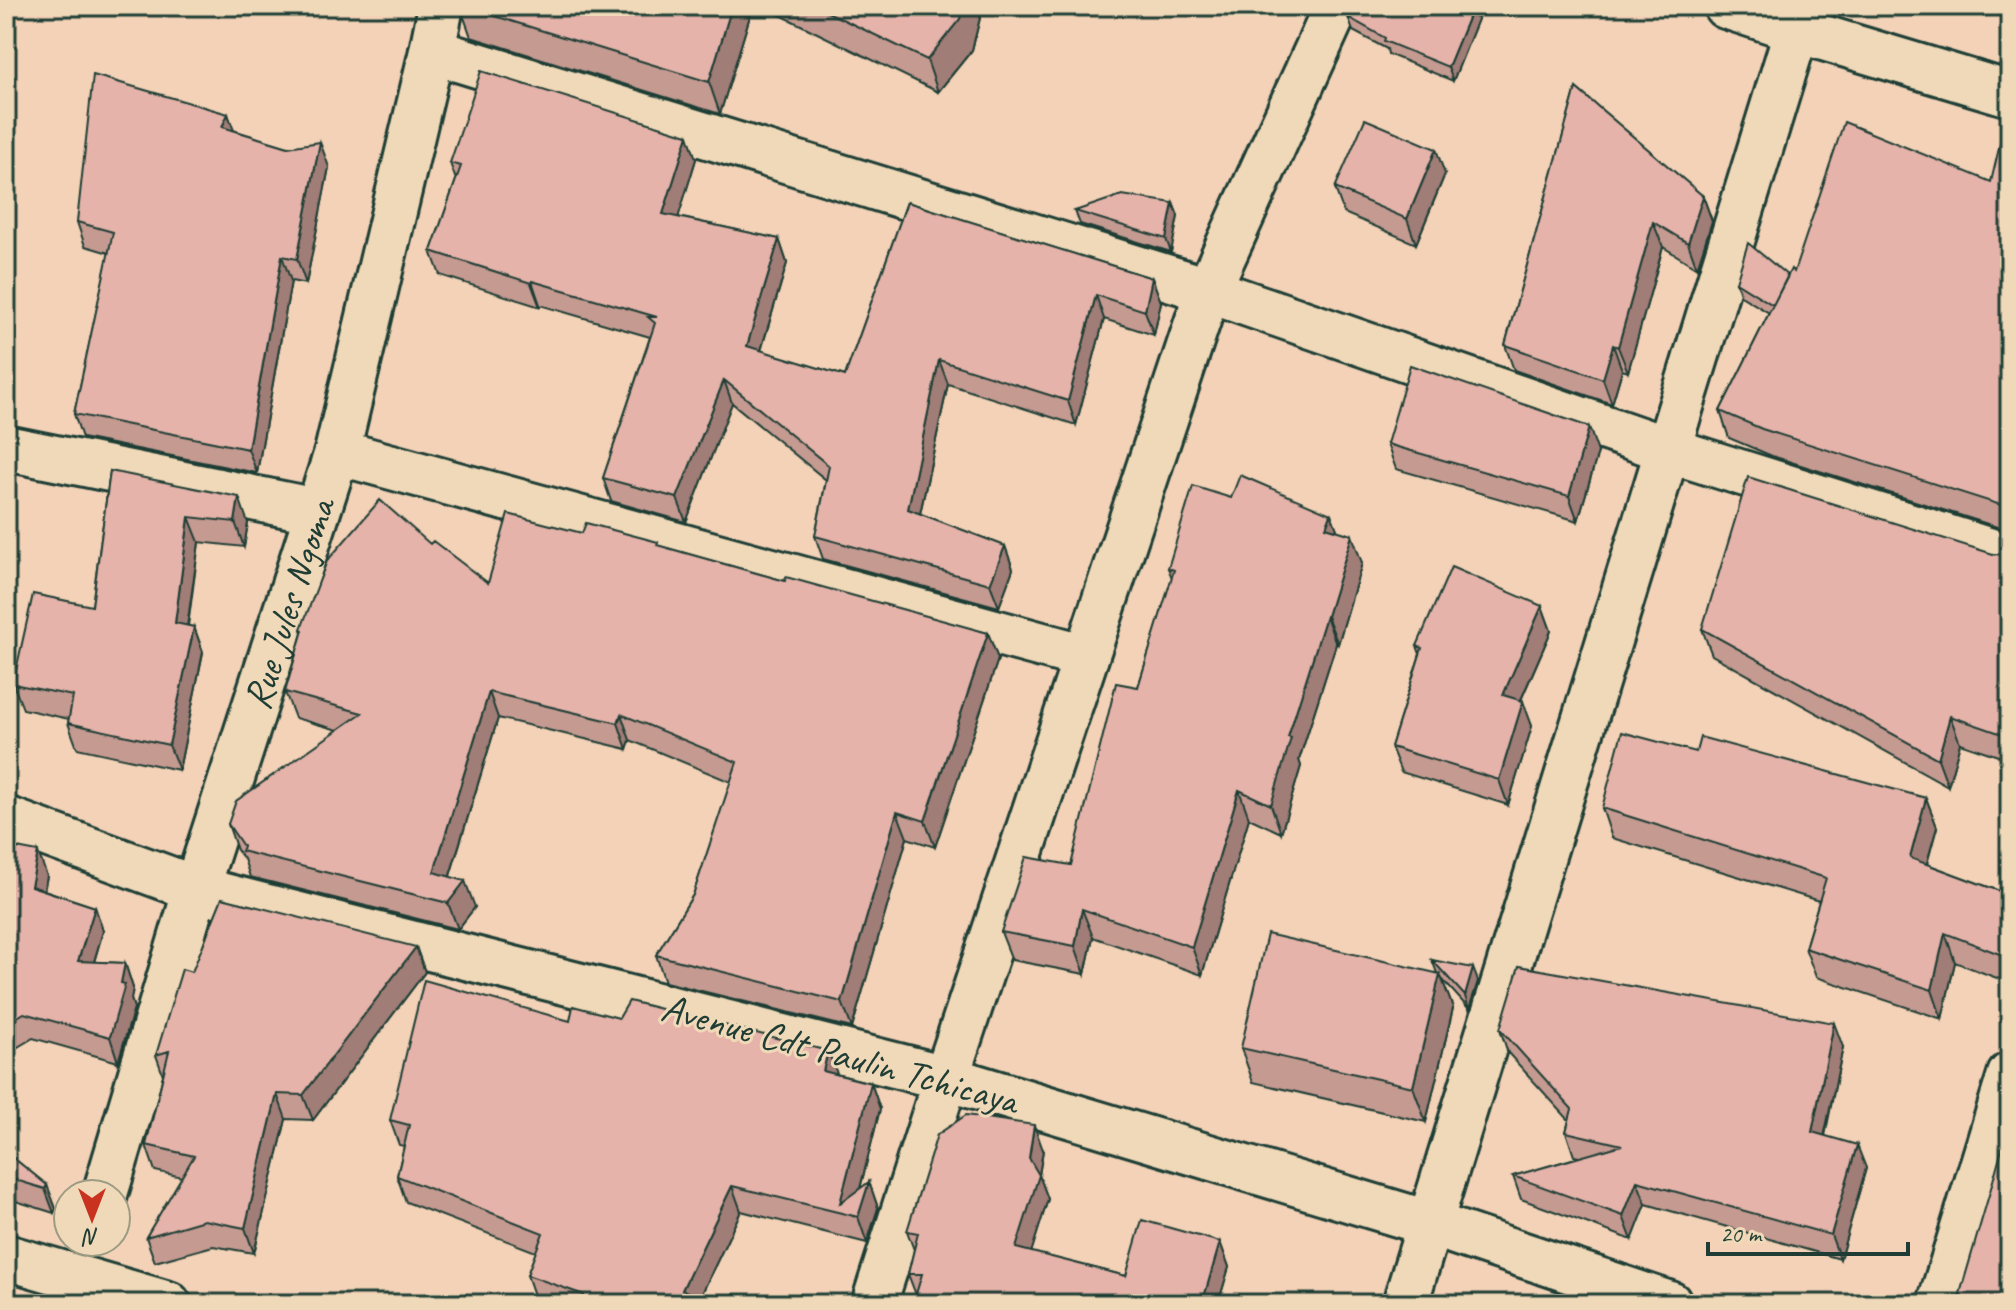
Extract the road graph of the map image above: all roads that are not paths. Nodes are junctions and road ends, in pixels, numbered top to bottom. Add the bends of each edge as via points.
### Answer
1 (441, 6) edge
2 (1337, 6) edge
3 (1726, 6) edge
4 (1797, 29) junction
5 (432, 51) junction
6 (2010, 94) edge
7 (1208, 290) junction
8 (6, 448) edge
9 (1666, 449) junction
10 (337, 452) junction
11 (317, 511) junction
12 (2010, 557) edge
13 (1086, 657) junction
14 (6, 819) edge
15 (196, 889) junction
16 (2010, 1075) edge
17 (946, 1078) junction
18 (110, 1178) edge
19 (1428, 1223) junction
20 (6, 1257) edge
21 (80, 1275) edge
22 (168, 1304) edge
23 (874, 1304) edge
24 (1405, 1304) edge
25 (1670, 1304) edge
26 (1940, 1304) edge

1 - 5 street, Rue Jules Ngoma
2 - 7 street
3 - 4 street
4 - 6 street
4 - 9 street
5 - 7 street
5 - 10 street, Rue Jules Ngoma
7 - 9 street
7 - 13 street
8 - 11 street
9 - 12 street
9 - 19 street
10 - 11 street, Rue Jules Ngoma
10 - 13 street
11 - 15 street, Rue Jules Ngoma
13 - 17 street
14 - 15 street, Avenue Cdt Paulin Tchicaya
15 - 17 street, Avenue Cdt Paulin Tchicaya
15 - 18 street, Rue Jules Ngoma
16 - 26 street
17 - 19 street, Avenue Cdt Paulin Tchicaya
17 - 23 street
19 - 24 street
19 - 25 street, Avenue Cdt Paulin Tchicaya
20 - 21 street
21 - 22 street

